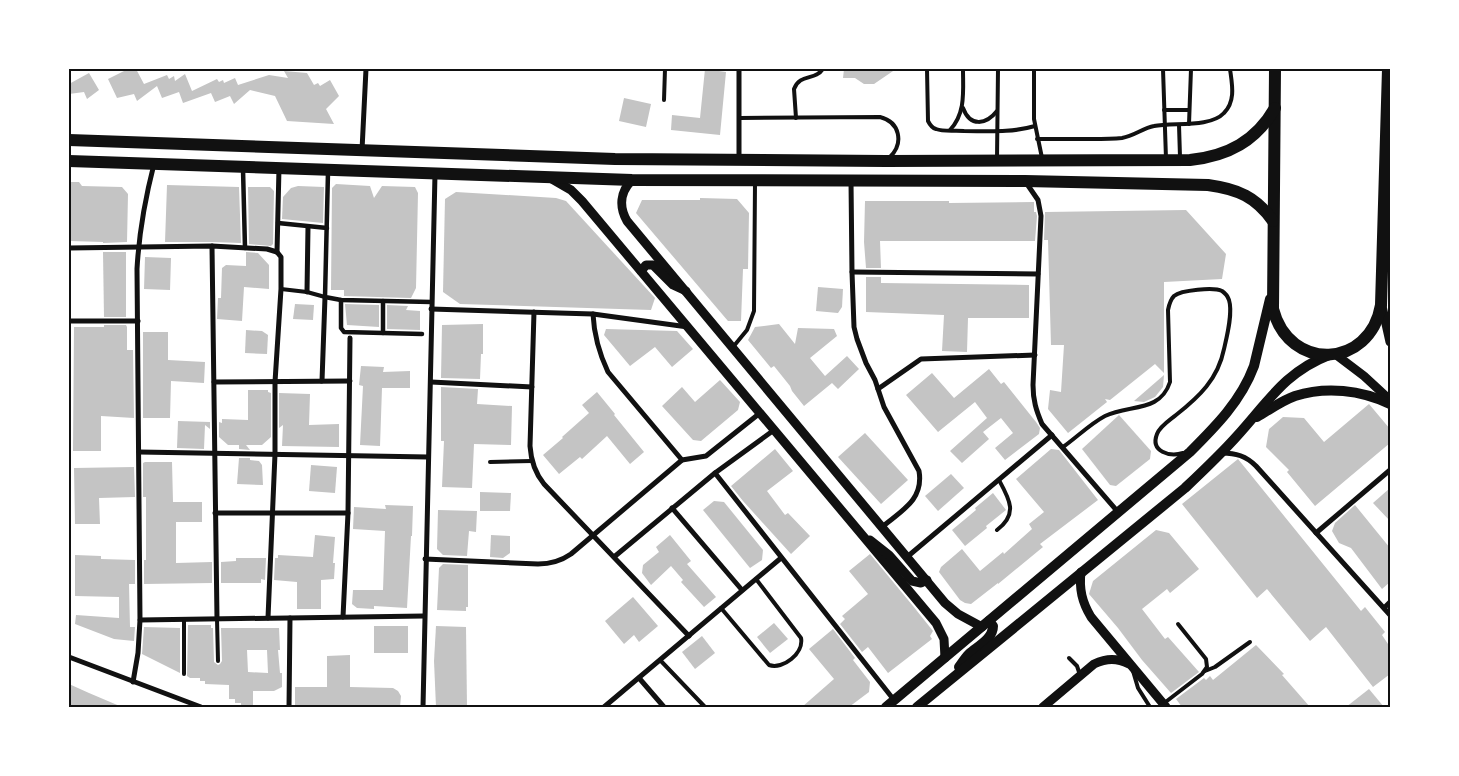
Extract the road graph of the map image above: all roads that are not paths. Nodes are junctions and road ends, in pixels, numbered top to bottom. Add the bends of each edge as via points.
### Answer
1 (366, 69) edge
2 (665, 69) edge
3 (740, 69) edge
4 (823, 69) edge
5 (928, 69) edge
6 (963, 69) edge
7 (998, 69) edge
8 (1034, 69) edge
9 (1163, 69) edge
10 (1191, 69) edge
11 (1230, 69) edge
12 (1275, 69) edge
13 (1388, 69) edge
14 (664, 100) dead end
15 (962, 104) junction
16 (1275, 108) junction
17 (1164, 110) junction
18 (1190, 110) junction
19 (998, 112) junction
20 (1389, 115) edge
21 (740, 118) junction
22 (796, 118) junction
23 (1189, 124) junction
24 (1165, 125) junction
25 (1179, 125) junction
26 (1035, 126) junction
27 (950, 130) junction
28 (998, 131) junction
29 (1037, 139) junction
30 (69, 140) edge
31 (362, 150) junction
32 (739, 159) junction
33 (826, 160) junction
34 (1166, 160) junction
35 (1180, 160) junction
36 (69, 161) edge
37 (886, 161) junction
38 (997, 161) junction
39 (1042, 161) junction
40 (154, 164) junction
41 (243, 167) junction
42 (279, 167) junction
43 (328, 170) junction
44 (435, 174) junction
45 (547, 177) junction
46 (632, 180) junction
47 (755, 180) junction
48 (851, 180) junction
49 (1025, 181) junction
50 (1390, 220) edge
51 (1274, 221) junction
52 (278, 223) junction
53 (308, 227) junction
54 (327, 228) junction
55 (1384, 232) junction
56 (212, 246) junction
57 (138, 247) junction
58 (69, 248) edge
59 (245, 248) junction
60 (278, 253) junction
61 (641, 271) junction
62 (852, 272) junction
63 (1038, 274) junction
64 (281, 289) junction
65 (687, 291) junction
66 (307, 292) junction
67 (1272, 292) junction
68 (325, 297) junction
69 (341, 300) junction
70 (383, 300) junction
71 (431, 302) junction
72 (1381, 305) junction
73 (431, 310) junction
74 (534, 312) junction
75 (593, 314) junction
76 (69, 321) edge
77 (138, 321) junction
78 (688, 327) junction
79 (383, 333) junction
80 (422, 334) dead end
81 (350, 338) dead end
82 (1390, 342) edge
83 (733, 347) junction
84 (1333, 354) junction
85 (1035, 355) junction
86 (350, 381) junction
87 (214, 382) junction
88 (276, 382) junction
89 (322, 382) junction
90 (431, 382) junction
91 (532, 387) junction
92 (878, 389) junction
93 (1390, 400) edge
94 (1390, 404) edge
95 (760, 413) junction
96 (1250, 422) junction
97 (774, 430) junction
98 (1052, 436) junction
99 (1063, 447) junction
100 (139, 452) junction
101 (1190, 452) junction
102 (214, 453) junction
103 (1222, 453) junction
104 (275, 454) junction
105 (349, 455) junction
106 (428, 457) junction
107 (682, 460) junction
108 (532, 461) junction
109 (490, 462) dead end
110 (1390, 470) edge
111 (714, 473) junction
112 (999, 480) junction
113 (672, 508) junction
114 (1118, 512) junction
115 (216, 513) junction
116 (272, 513) junction
117 (348, 513) junction
118 (882, 527) junction
119 (996, 530) dead end
120 (1316, 533) junction
121 (593, 536) junction
122 (863, 536) junction
123 (614, 557) junction
124 (907, 557) junction
125 (781, 558) junction
126 (425, 559) junction
127 (1081, 572) junction
128 (756, 579) junction
129 (927, 580) junction
130 (742, 590) junction
131 (1390, 602) edge
132 (721, 608) junction
133 (1384, 608) junction
134 (1390, 615) edge
135 (424, 616) junction
136 (343, 617) junction
137 (268, 618) junction
138 (290, 618) junction
139 (184, 619) junction
140 (217, 619) junction
141 (140, 620) junction
142 (986, 624) junction
143 (1178, 624) dead end
144 (689, 636) junction
145 (1250, 642) dead end
146 (69, 657) edge
147 (945, 658) junction
148 (1069, 658) dead end
149 (660, 660) junction
150 (218, 662) dead end
151 (1132, 665) junction
152 (1205, 671) junction
153 (184, 674) dead end
154 (1080, 676) junction
155 (954, 677) junction
156 (639, 678) junction
157 (133, 682) junction
158 (890, 704) edge
159 (1165, 705) edge
160 (201, 707) edge
161 (289, 707) edge
162 (423, 707) edge
163 (604, 707) edge
164 (664, 707) edge
165 (705, 707) edge
166 (917, 707) edge
167 (1043, 707) edge
168 (1150, 707) edge

1 - 31 street
2 - 14 lane
3 - 21 street
4 - 22 lane via 796,84
5 - 27 lane via 928,121 934,129
6 - 15 lane
7 - 19 lane
8 - 26 lane
9 - 17 lane
10 - 18 lane
11 - 23 lane via 1231,103 1225,113 1210,121
12 - 16 main road
13 - 20 main road
15 - 19 lane via 965,113 974,121 988,121
15 - 27 lane via 959,118
16 - 35 main road via 1260,130 1239,146 1211,157
16 - 51 main road
17 - 18 lane
17 - 24 lane
18 - 23 lane
19 - 28 lane
20 - 55 main road
21 - 22 lane
21 - 32 street
22 - 37 lane via 888,119 894,124 898,142 896,150
23 - 25 lane
24 - 25 lane
24 - 29 lane via 1152,126 1119,138
24 - 34 lane
25 - 35 lane
26 - 28 lane
26 - 29 lane
27 - 28 lane
28 - 38 lane
29 - 39 lane
30 - 31 main road
31 - 32 main road via 615,159
32 - 33 main road
33 - 37 main road
33 - 47 main road via 830,164 826,171 771,173
34 - 35 main road
34 - 39 main road
36 - 40 main road
37 - 38 main road
38 - 39 main road
40 - 41 main road
40 - 57 street
41 - 42 main road
41 - 59 street
42 - 43 main road
42 - 52 street
43 - 44 main road
43 - 54 street
44 - 45 main road
44 - 71 street
45 - 46 main road
45 - 61 street via 578,196
46 - 47 main road
46 - 65 street via 622,200 624,216
47 - 48 main road
47 - 83 lane via 754,311 747,330
48 - 49 main road
48 - 62 street
49 - 51 main road via 1220,187 1252,199
49 - 63 street via 1040,208
50 - 55 main road
51 - 67 main road
52 - 53 street
52 - 60 street
53 - 54 street
53 - 66 street
54 - 68 street
55 - 72 main road
56 - 57 street
56 - 59 street
56 - 87 street
57 - 58 street
57 - 77 street
59 - 60 street
60 - 64 street via 282,260
61 - 65 street via 646,265 653,265 673,285
61 - 78 street
62 - 63 street
62 - 92 street via 854,327
63 - 85 street
64 - 66 lane
64 - 88 street
65 - 83 street
66 - 68 lane
67 - 84 main road via 1275,318 1290,340 1313,353
67 - 101 main road via 1254,366 1244,388
68 - 69 street
68 - 89 street
69 - 70 street
69 - 79 street via 342,331
70 - 71 street
70 - 79 street
71 - 73 street
72 - 82 street
72 - 84 main road via 1377,323 1367,338 1352,348
73 - 74 street
73 - 90 street
74 - 75 street
74 - 91 street
75 - 78 street
75 - 107 street via 596,343 608,372
76 - 77 street
77 - 100 street
78 - 95 street
79 - 80 street
81 - 86 street
83 - 118 street
84 - 93 street
84 - 96 main road via 1293,374
85 - 92 street via 921,359
85 - 98 street via 1033,398 1042,424
86 - 89 street
86 - 105 street
87 - 88 street
87 - 102 street
88 - 89 street
88 - 104 street
90 - 91 street
90 - 106 street
91 - 108 street
92 - 118 street via 884,408 919,471 920,480 916,497
94 - 96 main road via 1358,393 1319,391 1287,400
95 - 97 street
95 - 107 street via 706,456
96 - 103 main road
97 - 111 street
97 - 122 street
98 - 99 street
98 - 112 street
99 - 101 lane via 1104,417 1145,406 1163,397 1170,382 1168,310 1171,300 1179,293 1222,291 1229,300 1230,314 1216,374 1191,403 1160,429 1156,437 1164,453
99 - 114 street
100 - 102 street
100 - 141 street
101 - 114 main road
102 - 104 street
102 - 115 street
103 - 120 street via 1241,455 1249,460
103 - 127 main road via 1185,488
104 - 105 street
104 - 116 street
105 - 106 street
105 - 117 street
106 - 126 street
107 - 121 street
108 - 109 lane
108 - 121 street via 538,477
110 - 120 street
111 - 113 street
111 - 125 street
112 - 119 lane via 1010,507 1009,516
112 - 124 street
113 - 123 street
113 - 130 street
114 - 142 main road
115 - 116 street
115 - 140 street
116 - 117 street
116 - 137 street
117 - 136 street
118 - 124 street
120 - 133 street
121 - 123 street
121 - 126 street via 565,558 545,564
122 - 129 street via 889,555 912,581 921,583
122 - 147 street via 936,623 944,639
123 - 144 street
124 - 129 street
125 - 128 street
125 - 158 street
126 - 135 street
127 - 151 street via 1081,591 1086,608
127 - 155 main road
128 - 130 street
128 - 132 lane via 799,635 802,642 799,652 783,665 769,665
129 - 142 street via 951,609 966,619
130 - 132 street
131 - 133 street
132 - 144 street
133 - 134 street
135 - 136 street
135 - 162 street
136 - 138 street
137 - 138 street
137 - 140 street
138 - 161 street
139 - 140 street
139 - 141 street
139 - 153 lane
140 - 150 lane
141 - 157 street
142 - 147 main road
142 - 155 main road via 993,626 992,634 965,659
143 - 152 lane via 1206,659
144 - 149 street
145 - 152 lane via 1216,667
146 - 157 street
147 - 158 main road
148 - 154 lane via 1077,666
149 - 156 street
149 - 165 lane
151 - 154 street via 1122,660 1103,660
151 - 159 street
151 - 168 lane via 1138,688
152 - 159 lane
154 - 167 street
155 - 166 main road
156 - 163 street
156 - 164 street
157 - 160 street

